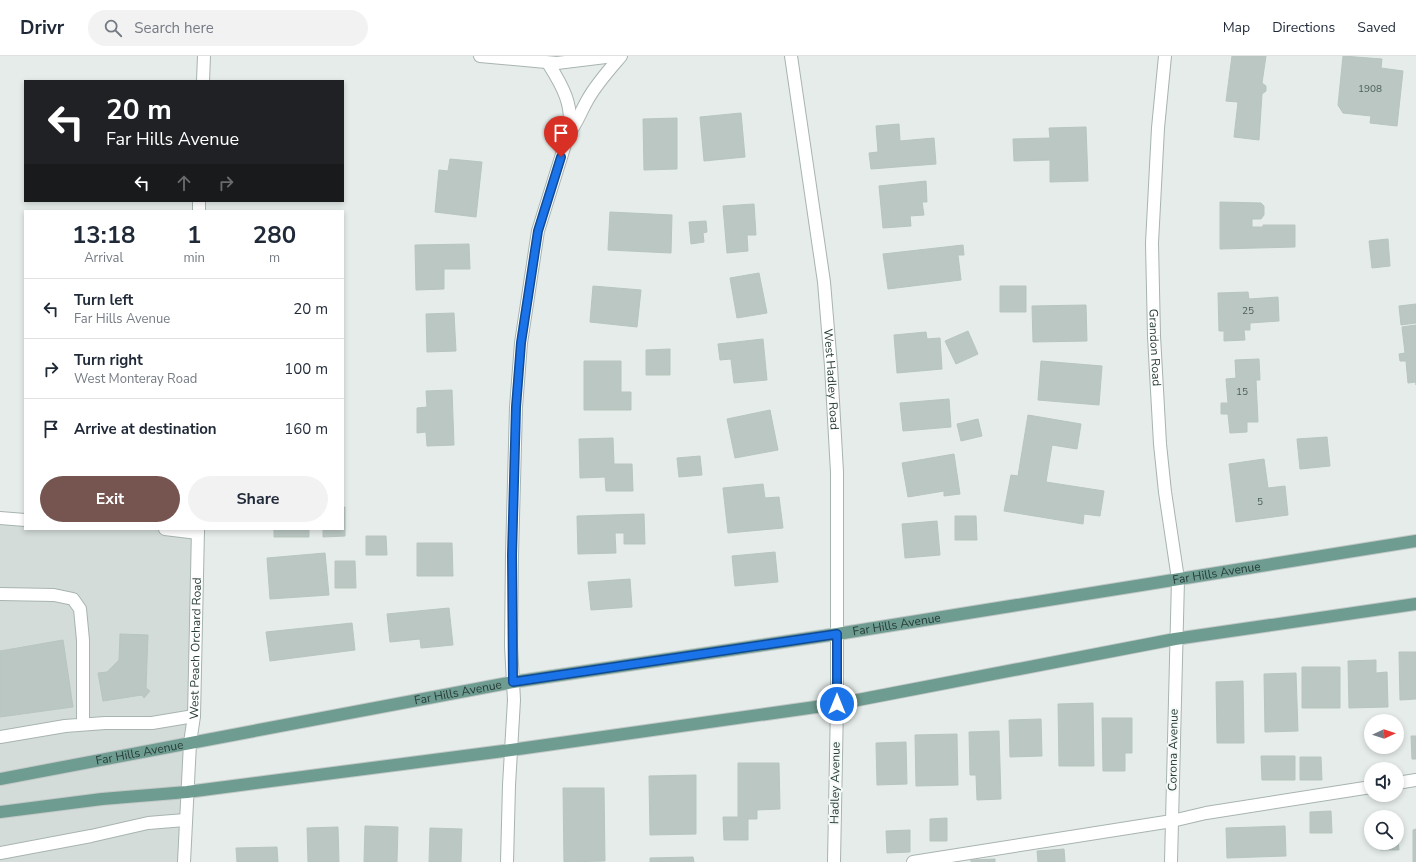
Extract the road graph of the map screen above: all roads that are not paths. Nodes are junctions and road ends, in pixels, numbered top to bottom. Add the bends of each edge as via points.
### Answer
1 (204, 56) edge
2 (480, 56) edge
3 (614, 56) edge
4 (621, 56) edge
5 (791, 56) edge
6 (1165, 56) edge
7 (548, 63) junction
8 (203, 80) edge
9 (568, 135) junction
10 (0, 518) edge
11 (24, 520) edge
12 (182, 530) edge
13 (198, 531) edge
14 (1416, 541) edge
15 (1178, 579) junction
16 (0, 594) edge
17 (1416, 604) edge
18 (837, 634) junction
19 (1175, 639) junction
20 (513, 682) junction
21 (837, 704) junction
22 (194, 716) junction
23 (83, 724) junction
24 (0, 737) edge
25 (190, 743) junction
26 (511, 750) junction
27 (0, 779) edge
28 (1416, 780) edge
29 (1404, 782) edge
30 (1364, 788) edge
31 (187, 792) junction
32 (0, 812) edge
33 (185, 820) junction
34 (1172, 821) junction
35 (0, 853) edge
36 (184, 862) edge
37 (507, 862) edge
38 (834, 862) edge
39 (913, 862) edge
40 (1171, 862) edge

1 - 8 street
2 - 7 street
3 - 7 street
4 - 9 street via 599,82
5 - 18 street, West Hadley Road via 821,260 831,366 837,472
6 - 15 street, Grandon Road via 1152,235 1154,336 1162,469
7 - 9 street via 562,86 568,104
9 - 20 street via 538,231 521,343 516,407 512,555
10 - 11 street
12 - 13 street
13 - 22 street, West Peach Orchard Road
14 - 15 main road, Far Hills Avenue
15 - 18 main road, Far Hills Avenue
15 - 19 street, Grandon Road
16 - 23 street via 73,598 80,609 83,640
17 - 19 main road
18 - 20 main road, Far Hills Avenue
18 - 21 street, West Hadley Road
19 - 21 main road
19 - 34 street, Corona Avenue
20 - 25 main road, Far Hills Avenue
20 - 26 street
21 - 26 main road
21 - 38 street, Hadley Avenue
22 - 23 street via 152,723
22 - 25 street, West Peach Orchard Road
23 - 24 street
25 - 27 main road, Far Hills Avenue
25 - 31 street, West Peach Orchard Road
26 - 31 main road
26 - 37 street
28 - 29 street
30 - 34 street via 1206,813
31 - 32 main road via 102,799
31 - 33 street, West Peach Orchard Road
33 - 35 street via 148,823
33 - 36 street, West Peach Orchard Road
34 - 39 street
34 - 40 street, Corona Avenue

